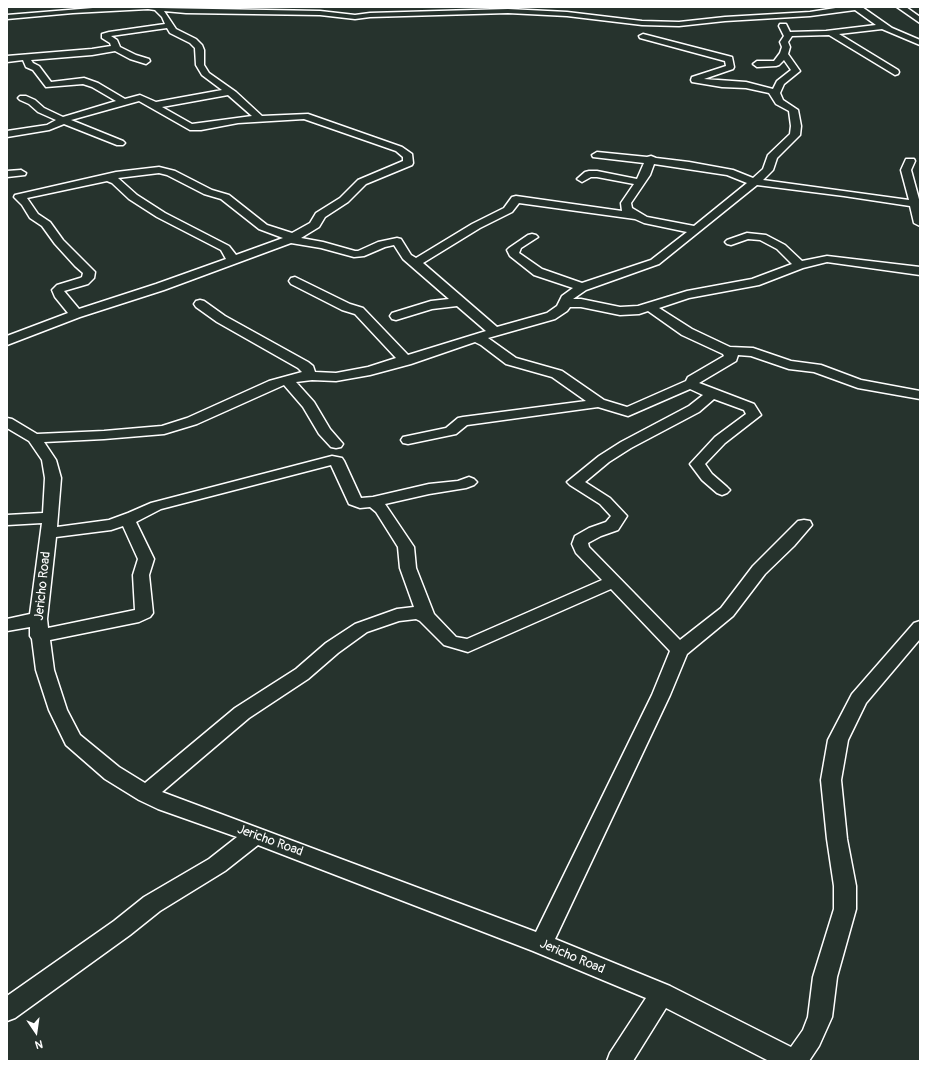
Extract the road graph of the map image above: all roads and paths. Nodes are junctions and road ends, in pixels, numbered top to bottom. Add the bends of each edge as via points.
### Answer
1 (814, 7) edge
2 (857, 7) edge
3 (901, 7) edge
4 (905, 7) edge
5 (157, 8) edge
6 (919, 8) edge
7 (68, 9) edge
8 (425, 11) edge
9 (821, 13) junction
10 (781, 16) junction
11 (7, 17) edge
12 (920, 21) edge
13 (169, 25) junction
14 (884, 26) junction
15 (830, 32) junction
16 (787, 34) junction
17 (643, 36) dead end
18 (920, 43) edge
19 (116, 48) junction
20 (784, 54) junction
21 (26, 58) junction
22 (7, 59) edge
23 (146, 61) dead end
24 (757, 64) dead end
25 (896, 72) dead end
26 (229, 92) junction
27 (775, 93) junction
28 (23, 98) dead end
29 (124, 102) junction
30 (153, 105) junction
31 (259, 118) junction
32 (62, 120) junction
33 (7, 134) edge
34 (120, 143) dead end
35 (597, 154) dead end
36 (651, 160) junction
37 (910, 161) dead end
38 (21, 173) dead end
39 (7, 174) edge
40 (108, 178) junction
41 (582, 179) dead end
42 (639, 182) junction
43 (754, 182) junction
44 (7, 195) edge
45 (19, 197) junction
46 (916, 198) edge
47 (636, 216) junction
48 (920, 224) edge
49 (696, 230) junction
50 (532, 237) dead end
51 (291, 238) junction
52 (731, 242) dead end
53 (233, 260) junction
54 (416, 263) junction
55 (920, 263) edge
56 (800, 265) junction
57 (920, 271) edge
58 (295, 281) dead end
59 (582, 287) junction
60 (459, 302) junction
61 (565, 303) junction
62 (200, 304) dead end
63 (650, 307) junction
64 (76, 314) junction
65 (396, 316) dead end
66 (496, 332) junction
67 (475, 338) junction
68 (7, 341) edge
69 (728, 351) junction
70 (406, 361) junction
71 (306, 376) junction
72 (287, 380) junction
73 (692, 383) junction
74 (712, 394) junction
75 (920, 395) edge
76 (599, 403) junction
77 (7, 422) edge
78 (34, 438) junction
79 (408, 440) dead end
80 (336, 444) dead end
81 (469, 482) dead end
82 (722, 490) dead end
83 (373, 502) junction
84 (7, 520) edge
85 (127, 520) junction
86 (50, 525) junction
87 (804, 525) dead end
88 (614, 581) junction
89 (426, 617) junction
90 (7, 625) edge
91 (39, 627) junction
92 (920, 627) edge
93 (679, 650) junction
94 (146, 794) junction
95 (255, 835) junction
96 (541, 944) junction
97 (662, 994) junction
98 (7, 1010) edge
99 (619, 1061) edge
100 (795, 1061) edge

1 - 9 street
2 - 9 street
2 - 14 street
3 - 12 street
4 - 6 street
5 - 7 street
5 - 8 street via 186,11 320,13 355,17
5 - 13 street
7 - 11 street
8 - 10 street via 567,14 642,23 679,24
9 - 10 street
10 - 16 street
13 - 19 street via 106,35 114,42
13 - 26 street via 173,31 198,47 200,65 206,75
14 - 15 street
14 - 18 street
15 - 16 street
15 - 25 street
16 - 20 street
17 - 27 street via 729,59 730,67 695,80 746,85
19 - 21 street
19 - 23 street
20 - 24 street via 776,63
20 - 27 street via 796,71 780,83
21 - 22 street
21 - 29 street via 49,85 84,81 95,84
26 - 30 street
26 - 31 street
27 - 43 street via 779,102 793,110 795,134 772,157 768,170
28 - 32 street
29 - 30 street via 140,98
29 - 32 street
30 - 31 street via 190,127
31 - 51 street via 305,116 399,149 408,156 408,162 362,182 344,200 320,215 315,225
32 - 33 street via 49,127
32 - 34 street
35 - 36 street
36 - 42 street
36 - 43 street via 729,172
37 - 46 street via 906,170
38 - 39 street
40 - 45 street
40 - 51 street via 158,170 171,173 208,192 225,197 263,227
40 - 53 street via 116,181 133,197 161,215 225,248
41 - 42 street via 589,174 597,174
42 - 47 street via 626,203 627,210
43 - 46 street via 844,193
43 - 49 street
44 - 45 street
45 - 64 street via 89,272 88,278 84,281 58,290
46 - 48 street
47 - 49 street via 644,220
47 - 54 street via 516,199 508,210 476,226
49 - 59 street via 655,262
50 - 59 street via 517,246 513,250 514,254 538,272
51 - 53 street
51 - 54 street via 354,254 397,241 407,257
52 - 56 street via 747,236 762,237 781,247
53 - 64 street
54 - 60 street
55 - 57 street
56 - 57 street via 827,258
56 - 63 street via 755,282 687,295
58 - 70 street via 359,311
59 - 61 street via 566,299
60 - 65 street via 431,305
60 - 66 street
61 - 63 street via 620,311
61 - 66 street via 563,308 551,316
62 - 71 street via 303,365 310,373
63 - 69 street via 688,332
64 - 68 street
66 - 67 street
67 - 70 street
67 - 76 street via 486,342 511,361 557,374
69 - 73 street via 731,358
69 - 75 street via 753,352 790,365 816,368 858,384
70 - 71 street via 348,375
71 - 72 street
72 - 78 street via 192,421 164,430
72 - 80 street
73 - 74 street via 695,387
73 - 76 street via 628,412
74 - 82 street via 749,408 754,415 720,440 697,464
74 - 88 street via 694,409 620,448 575,482 605,501 619,516 612,526 586,536 580,544
76 - 79 street via 463,421 451,431
77 - 78 street, Jericho Road
78 - 86 street, Jericho Road via 50,460 53,478
81 - 83 street
83 - 85 street via 354,501 338,461 332,460 156,506
83 - 89 street via 382,509 406,547 408,568
84 - 86 street
85 - 86 street via 111,525
85 - 91 street via 146,559 140,575 144,613 139,616
86 - 91 street, Jericho Road
87 - 93 street via 759,570 727,612
88 - 89 street via 468,646 450,641
88 - 93 street
89 - 94 street via 418,613 406,613 361,628 332,648 302,674 242,713
90 - 91 street
91 - 94 street, Jericho Road via 45,670 58,710 73,740 112,773
92 - 100 street via 859,699 838,740 831,780 845,909 825,977 820,1017 811,1038
93 - 96 street via 661,695
94 - 95 street, Jericho Road
95 - 96 street, Jericho Road
95 - 98 street via 217,865 152,904
96 - 97 street, Jericho Road
97 - 99 street
97 - 100 street, Jericho Road

